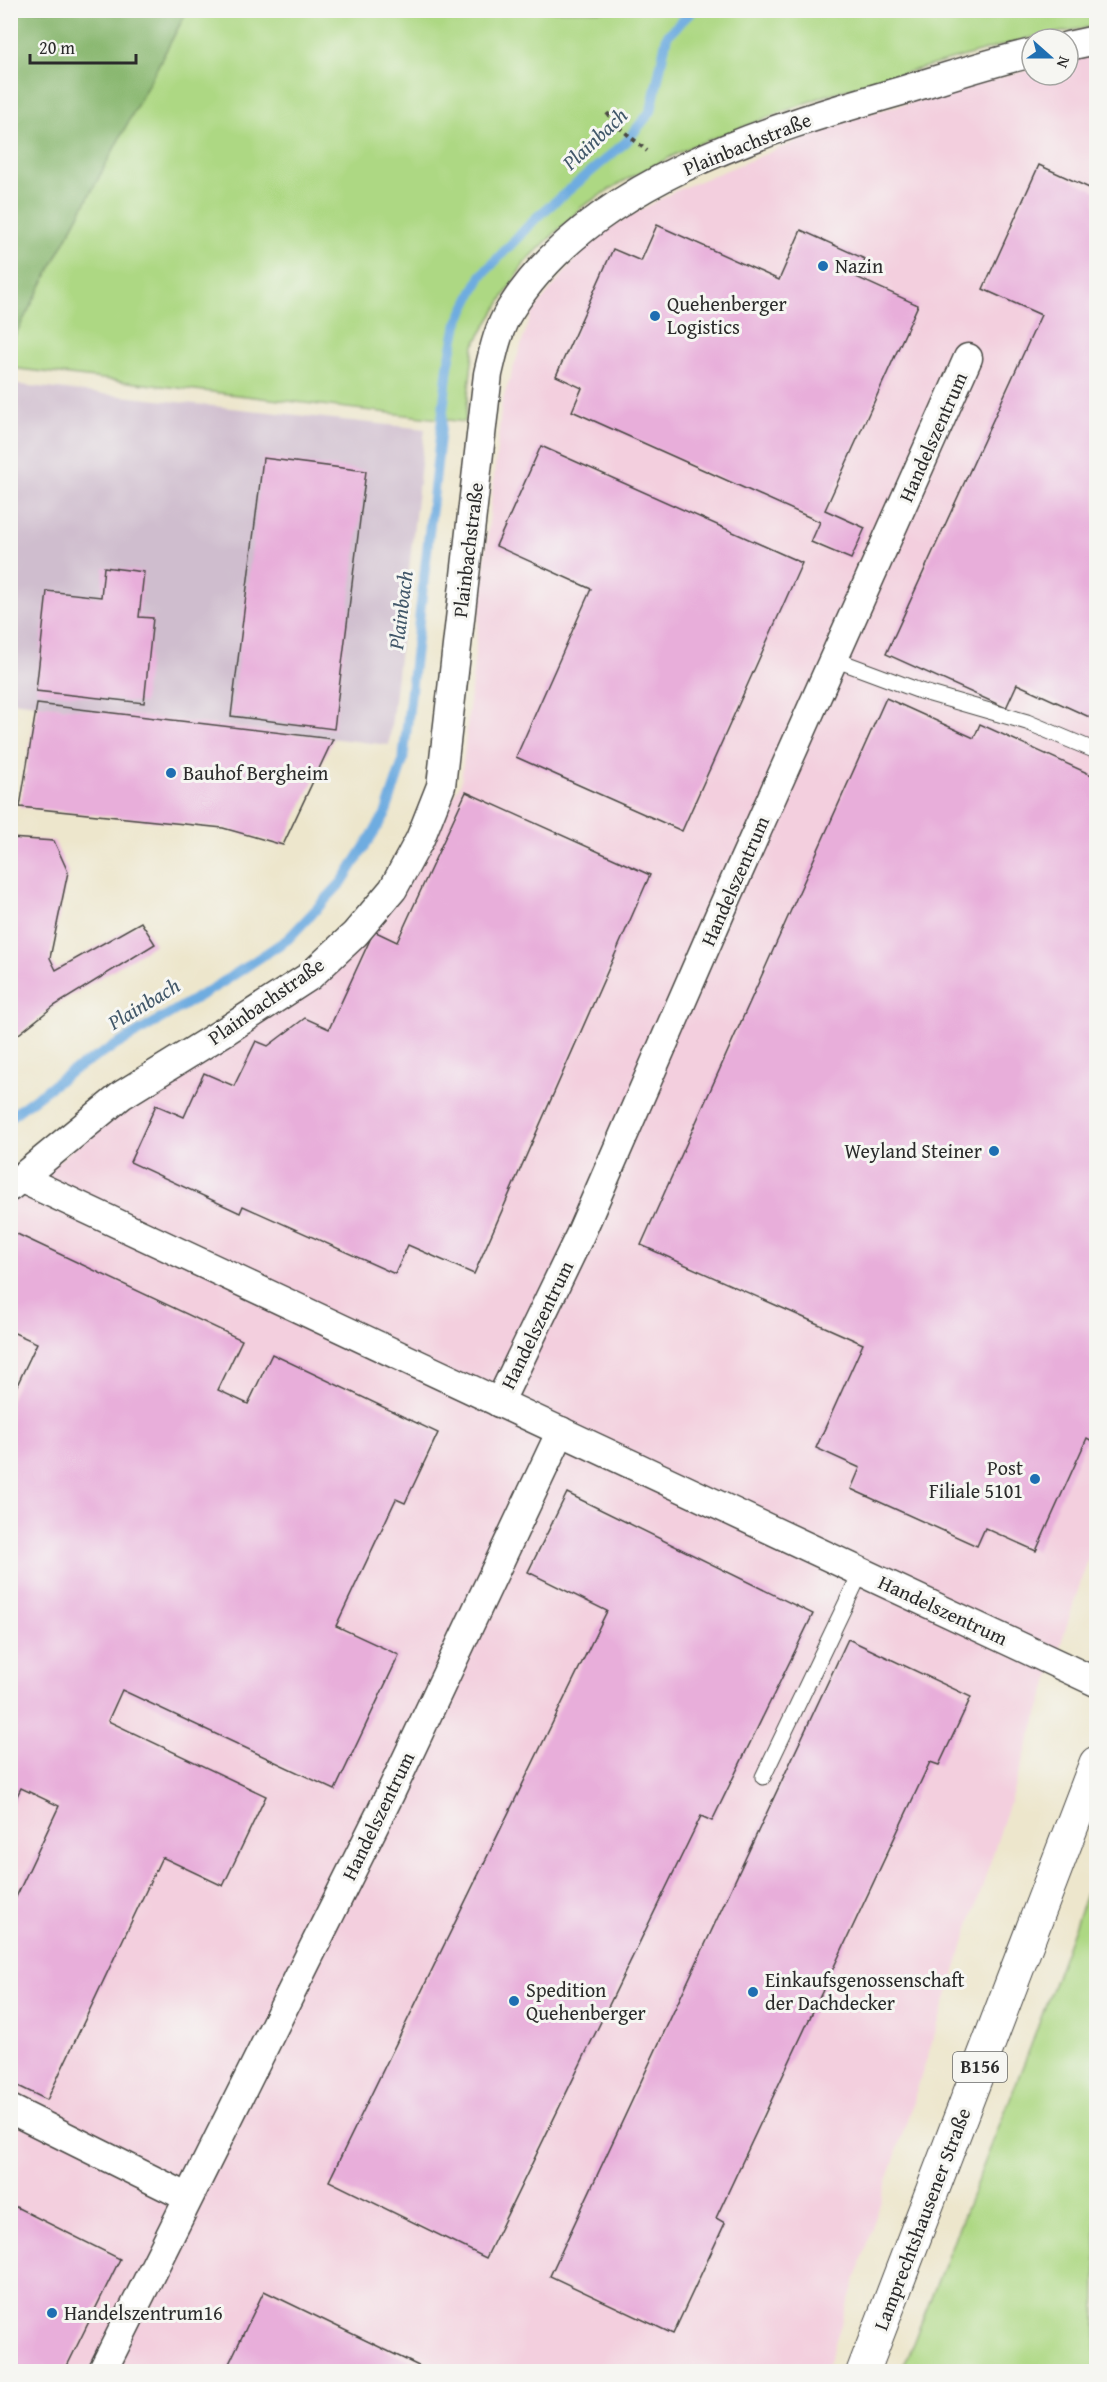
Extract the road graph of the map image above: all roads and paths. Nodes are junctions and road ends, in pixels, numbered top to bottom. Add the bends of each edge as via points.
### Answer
1 (1096, 40) edge
2 (1080, 43) edge
3 (1020, 56) edge
4 (607, 113) dead end
5 (643, 147) dead end
6 (968, 358) dead end
7 (834, 659) junction
8 (1096, 751) edge
9 (14, 1179) edge
10 (499, 1403) junction
11 (561, 1431) junction
12 (861, 1572) junction
13 (1096, 1682) edge
14 (1096, 1763) edge
15 (763, 1777) dead end
16 (10, 2109) edge
17 (188, 2197) junction
18 (102, 2372) edge
19 (863, 2372) edge

1 - 2 street
3 - 9 street, Plainbachstraße via 835,110 728,148 620,201 571,237 531,281 508,311 488,374 441,786 420,839 393,889 310,976 122,1095
4 - 5 path
6 - 7 street, Handelszentrum
7 - 8 lane via 920,691 1027,722
7 - 10 street, Handelszentrum via 580,1235
9 - 10 street, Handelszentrum
10 - 11 street, Handelszentrum
11 - 12 street, Handelszentrum
11 - 17 street, Handelszentrum via 390,1794
12 - 13 street, Handelszentrum
12 - 15 lane
14 - 19 main road, Lamprechtshausener Straße / B156
16 - 17 street
17 - 18 street, Handelszentrum

